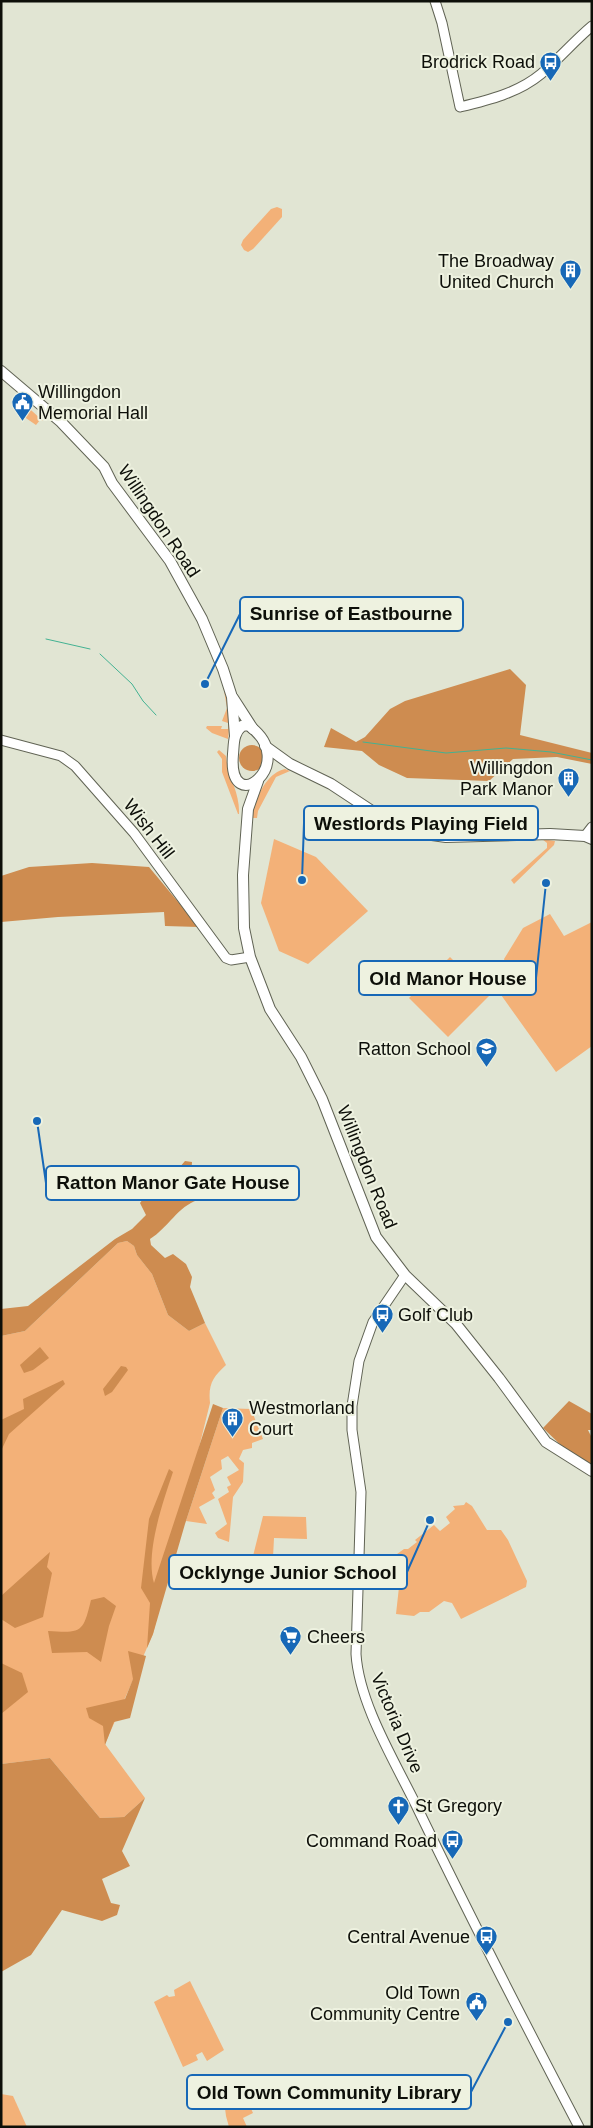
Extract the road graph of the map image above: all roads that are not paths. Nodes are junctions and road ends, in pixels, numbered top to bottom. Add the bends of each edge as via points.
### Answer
1 (435, 1) edge
2 (592, 26) edge
3 (1, 371) edge
4 (1, 379) edge
5 (112, 482) junction
6 (232, 697) junction
7 (254, 729) junction
8 (235, 736) junction
9 (1, 740) edge
10 (266, 746) junction
11 (290, 764) junction
12 (264, 772) junction
13 (258, 781) junction
14 (242, 783) junction
15 (248, 809) junction
16 (592, 827) edge
17 (588, 838) edge
18 (250, 957) junction
19 (406, 1275) junction
20 (592, 1471) edge
21 (579, 2127) edge

1 - 2 street via 460,107 487,101 528,83
3 - 5 main road, Willingdon Road via 62,422 104,467
4 - 5 main road via 65,434
5 - 6 main road, Willingdon Road via 170,561 196,606
6 - 7 main road, Willingdon Road
6 - 8 main road, Willingdon Road
7 - 8 main road via 242,726
7 - 10 main road, Willingdon Road
8 - 14 main road, Willingdon Road via 233,766
9 - 18 street, Wish Hill via 61,756 74,766 134,833 226,958
10 - 11 main road, Willingdon Road
10 - 12 main road via 268,759
11 - 12 main road via 276,764
11 - 17 main road, Willingdon Road via 331,784 384,819 411,832 446,837 550,834
12 - 13 main road, Willingdon Road
13 - 14 main road via 249,786
13 - 15 main road, Willingdon Road
14 - 15 main road, Willingdon Road
15 - 18 main road, Willingdon Road via 244,928
16 - 17 street
18 - 19 main road, Willingdon Road via 270,1009 301,1057 322,1100 376,1236
19 - 20 main road, Willingdon Road via 456,1324 546,1442
19 - 21 street, Victoria Drive via 373,1322 359,1361 352,1406 361,1492 356,1654 359,1679 384,1740 428,1830

